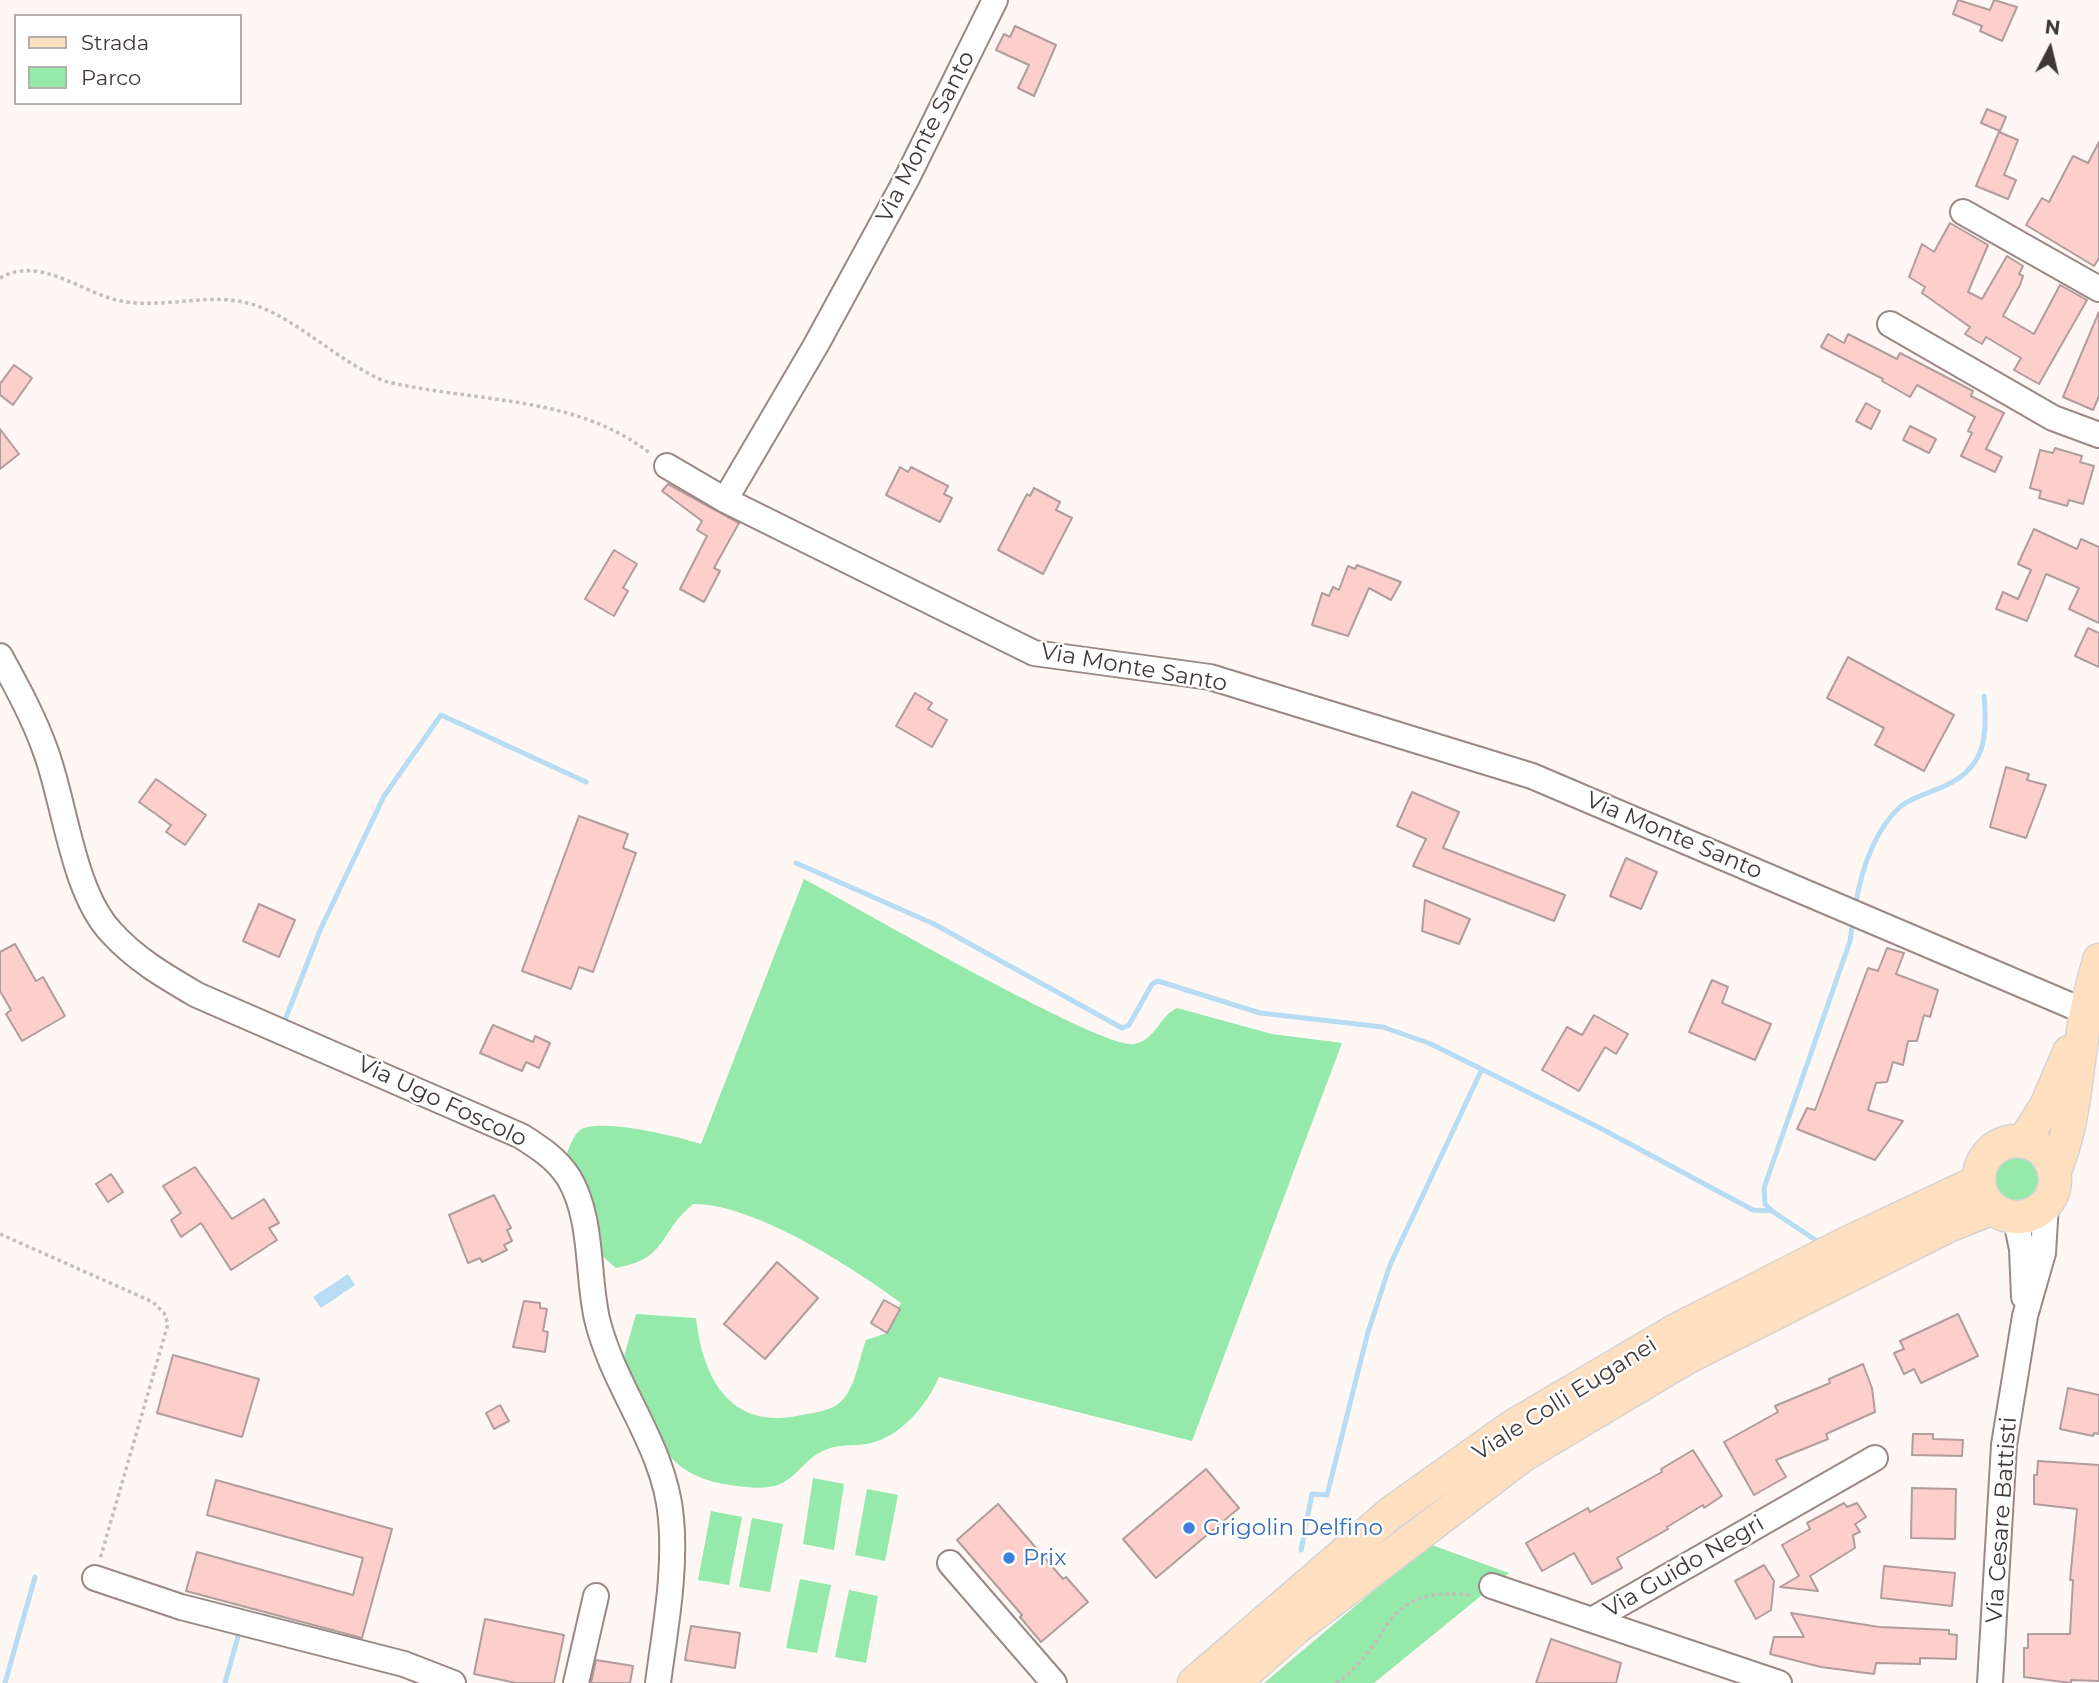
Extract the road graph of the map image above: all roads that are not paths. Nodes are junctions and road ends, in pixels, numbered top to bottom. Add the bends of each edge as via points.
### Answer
1 (995, 0) edge
2 (1963, 212) dead end
3 (2099, 289) edge
4 (1890, 324) dead end
5 (2099, 435) edge
6 (667, 466) road end
7 (725, 500) junction
8 (0, 656) edge
9 (2099, 960) edge
10 (2086, 1012) junction
11 (2023, 1142) junction
12 (2054, 1173) junction
13 (1996, 1202) junction
14 (2046, 1204) junction
15 (2025, 1316) junction
16 (1875, 1458) dead end
17 (950, 1563) dead end
18 (95, 1578) road end
19 (1484, 1590) road end
20 (596, 1596) dead end
21 (1592, 1620) junction
22 (453, 1683) edge
23 (576, 1683) edge
24 (658, 1683) edge
25 (1054, 1683) edge
26 (1194, 1683) edge
27 (1234, 1683) edge
28 (1779, 1683) edge
29 (1990, 1683) edge

1 - 7 street, Via Monte Santo via 907,178
2 - 3 street
4 - 5 street via 2053,418
6 - 7 street
7 - 10 street, Via Monte Santo via 1034,653 1210,677 1532,776
8 - 24 street, Via Ugo Foscolo via 47,753 78,868 109,931 153,969 197,995 522,1136 550,1154 570,1179 584,1224 597,1319 609,1358 666,1485 673,1552
9 - 10 main road, Via Cesare Battisti
10 - 11 main road, Via Cesare Battisti via 2046,1107
10 - 12 main road, Via Cesare Battisti via 2070,1123
11 - 12 main road via 2044,1152
11 - 13 main road via 2012,1141 1992,1151 1980,1170
12 - 14 main road, Via Cesare Battisti via 2055,1184
13 - 14 main road via 2032,1214
13 - 15 street, Via Cesare Battisti via 2022,1249
13 - 26 main road, Viale Colli Euganei via 1849,1242 1676,1331 1513,1426 1392,1512
13 - 27 main road, Viale Colli Euganei via 1688,1357 1522,1456 1296,1628
14 - 15 street, Via Cesare Battisti via 2043,1254
15 - 29 street, Via Cesare Battisti via 2004,1445
16 - 21 street, Via Guido Negri
17 - 25 street
18 - 22 street via 181,1607 404,1664
19 - 21 street
20 - 23 street
21 - 28 street, Via Guido Negri

